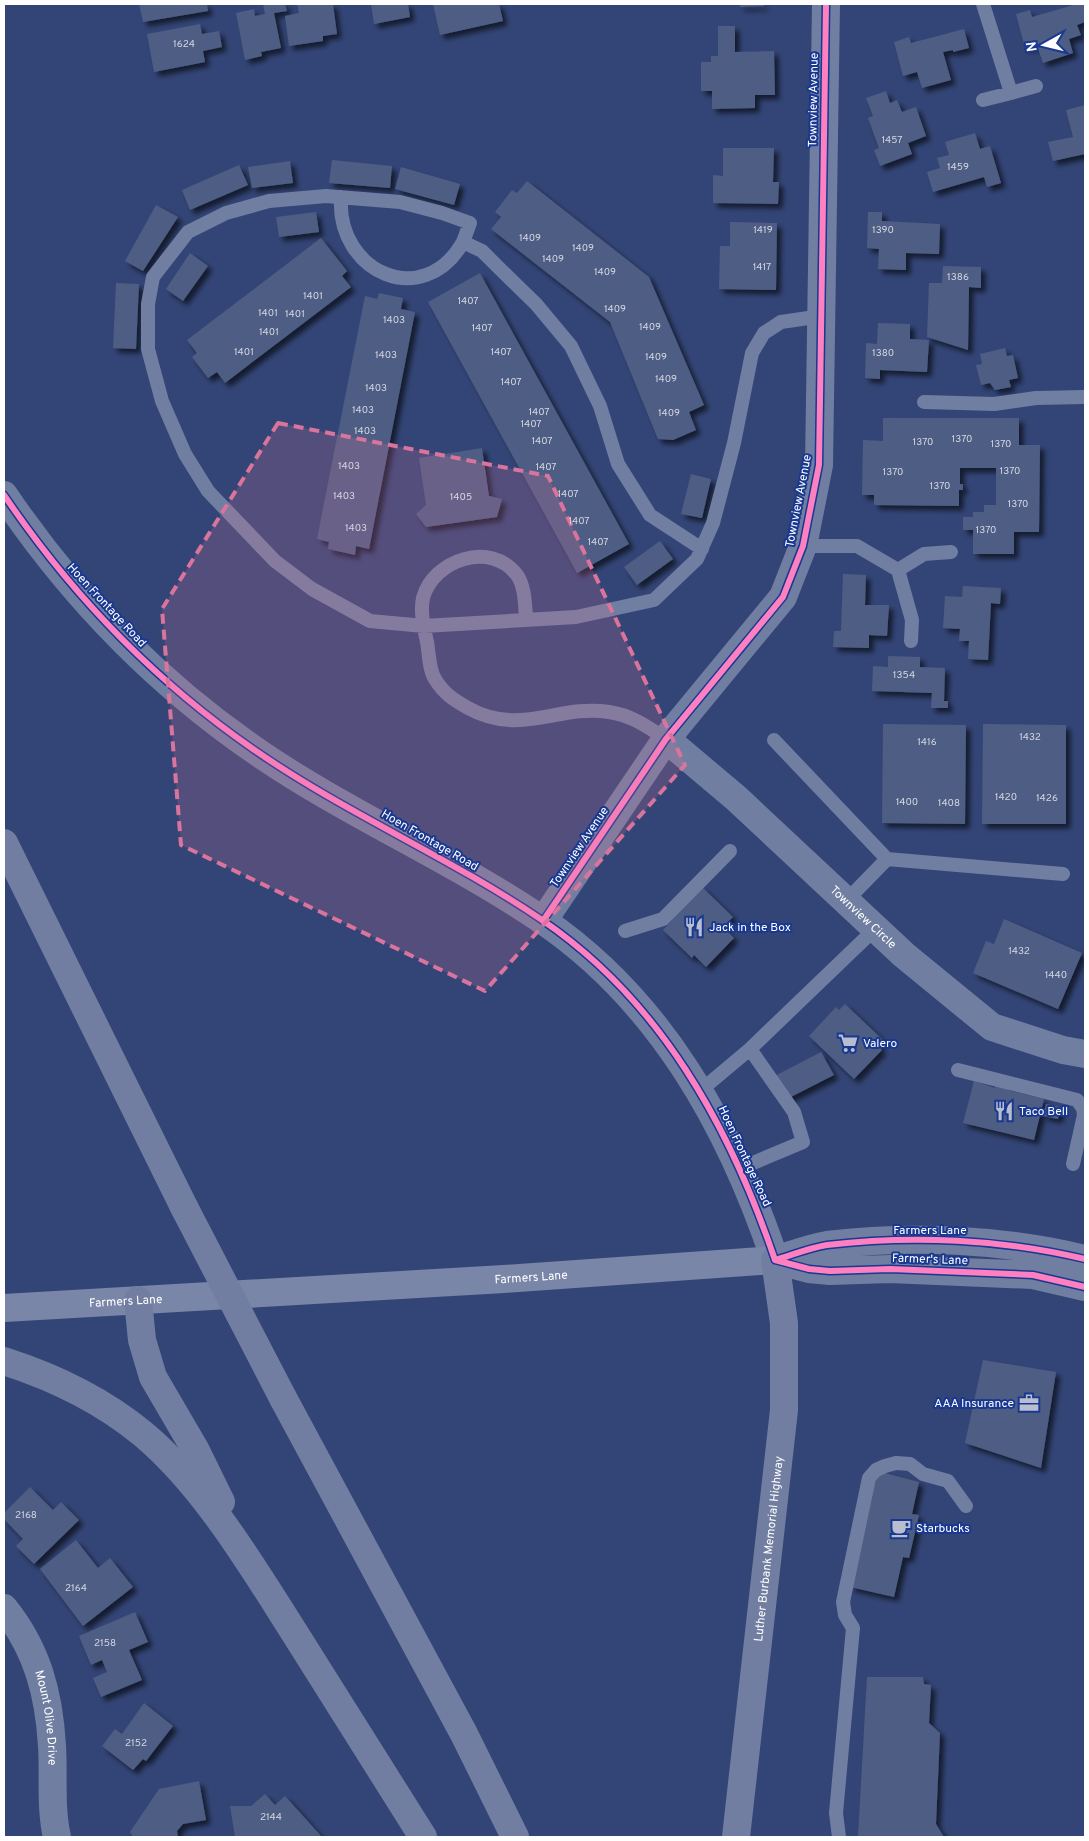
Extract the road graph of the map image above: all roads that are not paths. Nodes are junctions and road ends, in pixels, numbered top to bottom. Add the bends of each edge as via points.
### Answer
1 (826, 4) edge
2 (983, 4) edge
3 (1036, 86) dead end
4 (1011, 93) junction
5 (983, 100) dead end
6 (342, 197) junction
7 (463, 242) junction
8 (822, 316) junction
9 (1085, 397) edge
10 (924, 402) dead end
11 (4, 495) edge
12 (803, 546) junction
13 (702, 549) junction
14 (952, 552) dead end
15 (898, 570) junction
16 (526, 619) junction
17 (424, 626) junction
18 (911, 641) dead end
19 (666, 739) junction
20 (774, 740) dead end
21 (4, 843) edge
22 (730, 851) dead end
23 (887, 859) junction
24 (1063, 874) dead end
25 (847, 900) junction
26 (543, 921) junction
27 (876, 928) junction
28 (625, 931) dead end
29 (750, 1049) junction
30 (1085, 1054) edge
31 (958, 1070) dead end
32 (700, 1091) junction
33 (1073, 1164) dead end
34 (741, 1168) junction
35 (1085, 1259) edge
36 (775, 1260) junction
37 (1085, 1287) edge
38 (138, 1300) junction
39 (4, 1308) edge
40 (4, 1361) edge
41 (966, 1506) dead end
42 (255, 1570) junction
43 (4, 1608) edge
44 (57, 1837) edge
45 (423, 1837) edge
46 (515, 1837) edge
47 (736, 1837) edge
48 (839, 1837) edge

1 - 8 street, Townview Avenue
2 - 4 lane
3 - 4 lane
4 - 5 lane
6 - 7 lane via 400,202 470,223
6 - 7 lane via 340,212 352,248 381,272 419,278 451,259
6 - 17 lane via 269,201 226,213 188,232 153,277 148,304 148,349 162,401 185,454 208,491 245,531 275,561 312,589 370,621
7 - 13 lane via 482,252 497,266 536,304 571,346 600,406 618,464 650,515
8 - 12 street, Townview Avenue via 819,465
8 - 13 lane via 781,322 764,333 752,353 734,443 713,523
9 - 10 lane via 1036,398 994,404
11 - 26 street, Hoen Frontage Road via 41,548 103,620 172,686 227,731 313,787
12 - 15 lane via 857,546
12 - 19 street, Townview Avenue via 783,597
13 - 16 lane via 697,559 654,600 576,617
14 - 15 lane via 924,554
15 - 18 lane via 912,620
16 - 17 lane
16 - 17 lane via 522,586 516,574 505,565 478,556 463,558 438,572 429,584 422,606
17 - 19 lane via 434,677 448,697 476,713 499,721 523,721 594,711 609,712 643,723
19 - 25 street, Townview Circle
19 - 26 street, Townview Avenue
20 - 23 lane
21 - 46 highway, bridge via 184,1207 464,1734
22 - 28 lane via 663,919
23 - 24 lane
23 - 25 lane
25 - 27 street, Townview Circle
26 - 32 street, Hoen Frontage Road via 598,966 642,1012 682,1062
27 - 29 lane
27 - 30 street, Townview Circle via 904,955 992,1026 1063,1050
29 - 32 lane
29 - 34 lane via 794,1112 803,1142
31 - 33 lane via 1077,1100 1084,1114
32 - 34 street, Hoen Frontage Road
34 - 36 street, Hoen Frontage Road
35 - 36 street, Farmers Lane via 983,1242 928,1241 826,1246
36 - 37 street, Farmer's Lane via 830,1271 890,1269 1033,1275
36 - 38 main road, Farmers Lane
36 - 47 highway, Luther Burbank Memorial Highway via 784,1323 784,1410
38 - 39 main road, Farmers Lane
38 - 42 highway via 145,1354 155,1382 195,1449
40 - 42 highway via 76,1390 144,1435 184,1474
41 - 48 lane via 948,1481 923,1474 910,1464 896,1463 871,1473 843,1602 845,1615 853,1628 836,1813
42 - 45 highway
43 - 44 street, Mount Olive Drive via 20,1629 37,1662 47,1702 52,1747 51,1800

